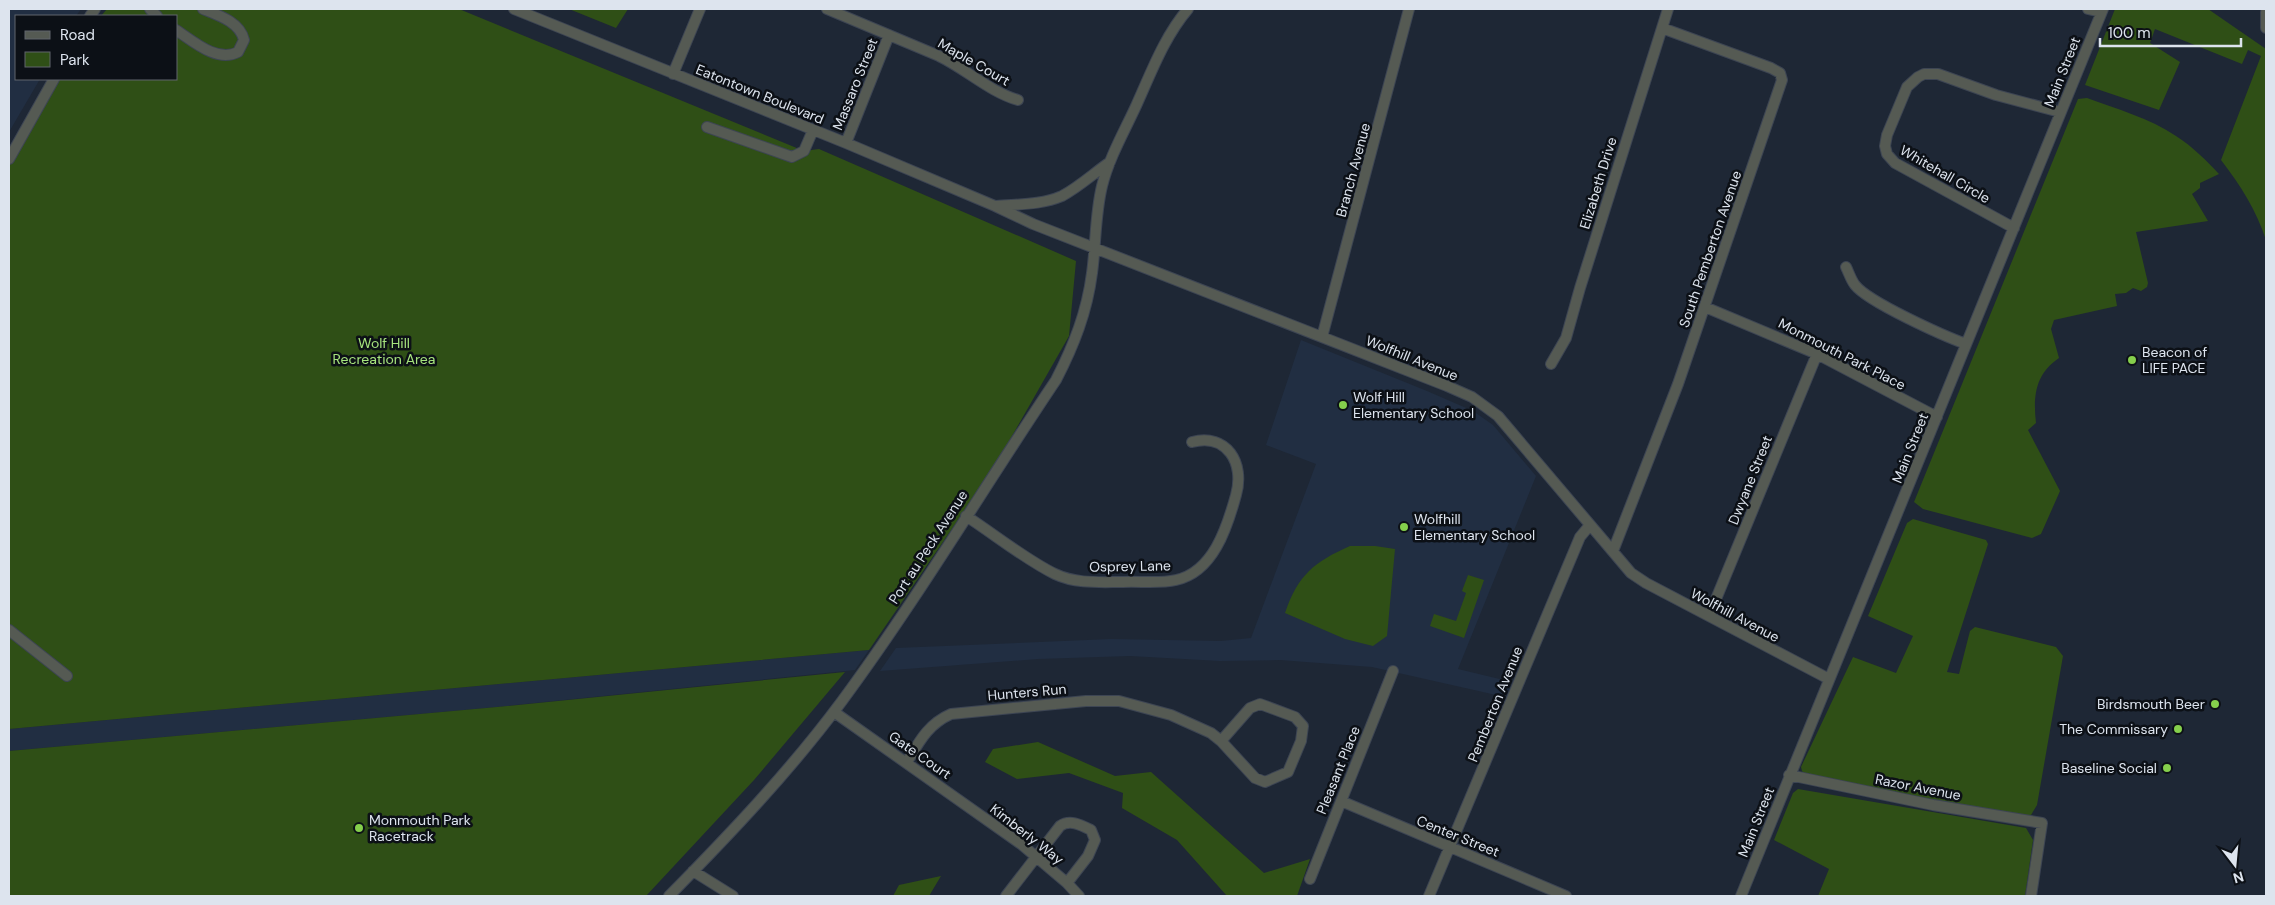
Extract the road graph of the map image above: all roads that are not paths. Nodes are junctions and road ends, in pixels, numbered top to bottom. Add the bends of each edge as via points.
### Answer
1 (203, 9) edge
2 (514, 9) edge
3 (700, 9) edge
4 (827, 9) edge
5 (1188, 9) edge
6 (1409, 9) edge
7 (1668, 9) edge
8 (2088, 9) edge
9 (2102, 10) edge
10 (2266, 12) edge
11 (1662, 28) junction
12 (2266, 28) edge
13 (178, 31) edge
14 (889, 35) junction
15 (673, 74) junction
16 (53, 80) edge
17 (1018, 100) dead end
18 (2060, 112) junction
19 (707, 127) dead end
20 (813, 130) junction
21 (846, 143) junction
22 (9, 159) edge
23 (1110, 162) junction
24 (995, 206) junction
25 (2014, 228) junction
26 (1094, 248) junction
27 (1846, 267) dead end
28 (1704, 307) junction
29 (1322, 337) junction
30 (1966, 344) junction
31 (1817, 354) junction
32 (1551, 364) dead end
33 (1937, 417) junction
34 (1192, 442) dead end
35 (966, 516) junction
36 (1590, 525) junction
37 (1613, 551) junction
38 (1709, 616) junction
39 (9, 630) edge
40 (1393, 671) dead end
41 (67, 676) dead end
42 (1829, 679) junction
43 (834, 712) junction
44 (1221, 741) junction
45 (907, 762) junction
46 (1789, 775) junction
47 (956, 798) joint
48 (1341, 800) junction
49 (1450, 847) junction
50 (1035, 856) junction
51 (694, 871) junction
52 (1310, 879) dead end
53 (1067, 883) junction
54 (669, 896) edge
55 (733, 896) edge
56 (1006, 896) edge
57 (1079, 896) edge
58 (1429, 896) edge
59 (1566, 896) edge
60 (1741, 896) edge
61 (2031, 896) edge

1 - 13 street via 238,28 244,40 238,52 228,56 211,52
2 - 15 street, Eatontown Boulevard
3 - 15 street
4 - 14 street, Maple Court
5 - 23 street via 1169,36
6 - 29 street, Branch Avenue
7 - 11 street, Elizabeth Drive
8 - 9 street
9 - 18 street, Main Street
10 - 12 street
11 - 28 street, South Pemberton Avenue via 1771,68 1782,77 1781,89
11 - 32 street, Elizabeth Drive via 1566,338
14 - 17 street, Maple Court via 957,64 996,92
14 - 21 street, Massaro Street
15 - 20 street, Eatontown Boulevard
16 - 22 street
18 - 25 street, Main Street
18 - 25 street, Whitehall Circle via 1996,95 1938,74 1924,74 1907,86 1887,135 1887,154 1895,163
19 - 20 street via 792,157 804,151
20 - 21 street, Eatontown Boulevard
21 - 24 street, Eatontown Boulevard
23 - 24 street via 1071,190 1052,199
23 - 26 street, Port au Peck Avenue via 1097,210
24 - 26 street, Wolfhill Avenue
25 - 30 street, Main Street
26 - 29 street, Wolfhill Avenue
26 - 35 street, Port au Peck Avenue via 1087,305 1070,353 1056,380
27 - 30 street via 1855,285 1869,296 1942,335
28 - 31 street, Monmouth Park Place
28 - 37 street, South Pemberton Avenue via 1678,384
29 - 36 street, Wolfhill Avenue via 1472,397 1522,444
30 - 33 street, Main Street
31 - 33 street, Monmouth Park Place
31 - 38 street, Dwyane Street
33 - 42 street, Main Street
34 - 35 street, Osprey Lane via 1210,441 1225,448 1237,464 1239,481 1215,550 1203,567 1186,577 1170,581 1096,582 1067,578 1047,569
35 - 43 street, Port au Peck Avenue
36 - 37 street, Wolfhill Avenue
36 - 49 street, Pemberton Avenue via 1576,546
37 - 38 street, Wolfhill Avenue via 1639,579
38 - 42 street, Wolfhill Avenue
39 - 41 street
40 - 48 street, Pleasant Place
42 - 46 street, Main Street
43 - 45 street, Gate Court
43 - 51 street, Port au Peck Avenue via 765,796
44 - 44 street via 1255,778 1265,782 1288,772 1303,726 1295,717 1267,706 1254,705
44 - 45 street, Hunters Run via 1211,732 1171,715 1135,704 1101,700 956,713 927,730
45 - 47 street, Gate Court
46 - 60 street, Main Street
46 - 61 street, Razor Avenue via 1942,807 2042,822
47 - 50 street, Kimberly Way
48 - 49 street, Center Street
48 - 52 street, Pleasant Place
49 - 58 street, Pemberton Avenue
49 - 59 street, Center Street
50 - 53 street, Kimberly Way
50 - 53 street via 1065,823 1090,830 1095,840 1091,850
50 - 56 street
51 - 54 street, Port au Peck Avenue
51 - 55 street
53 - 57 street, Kimberly Way

